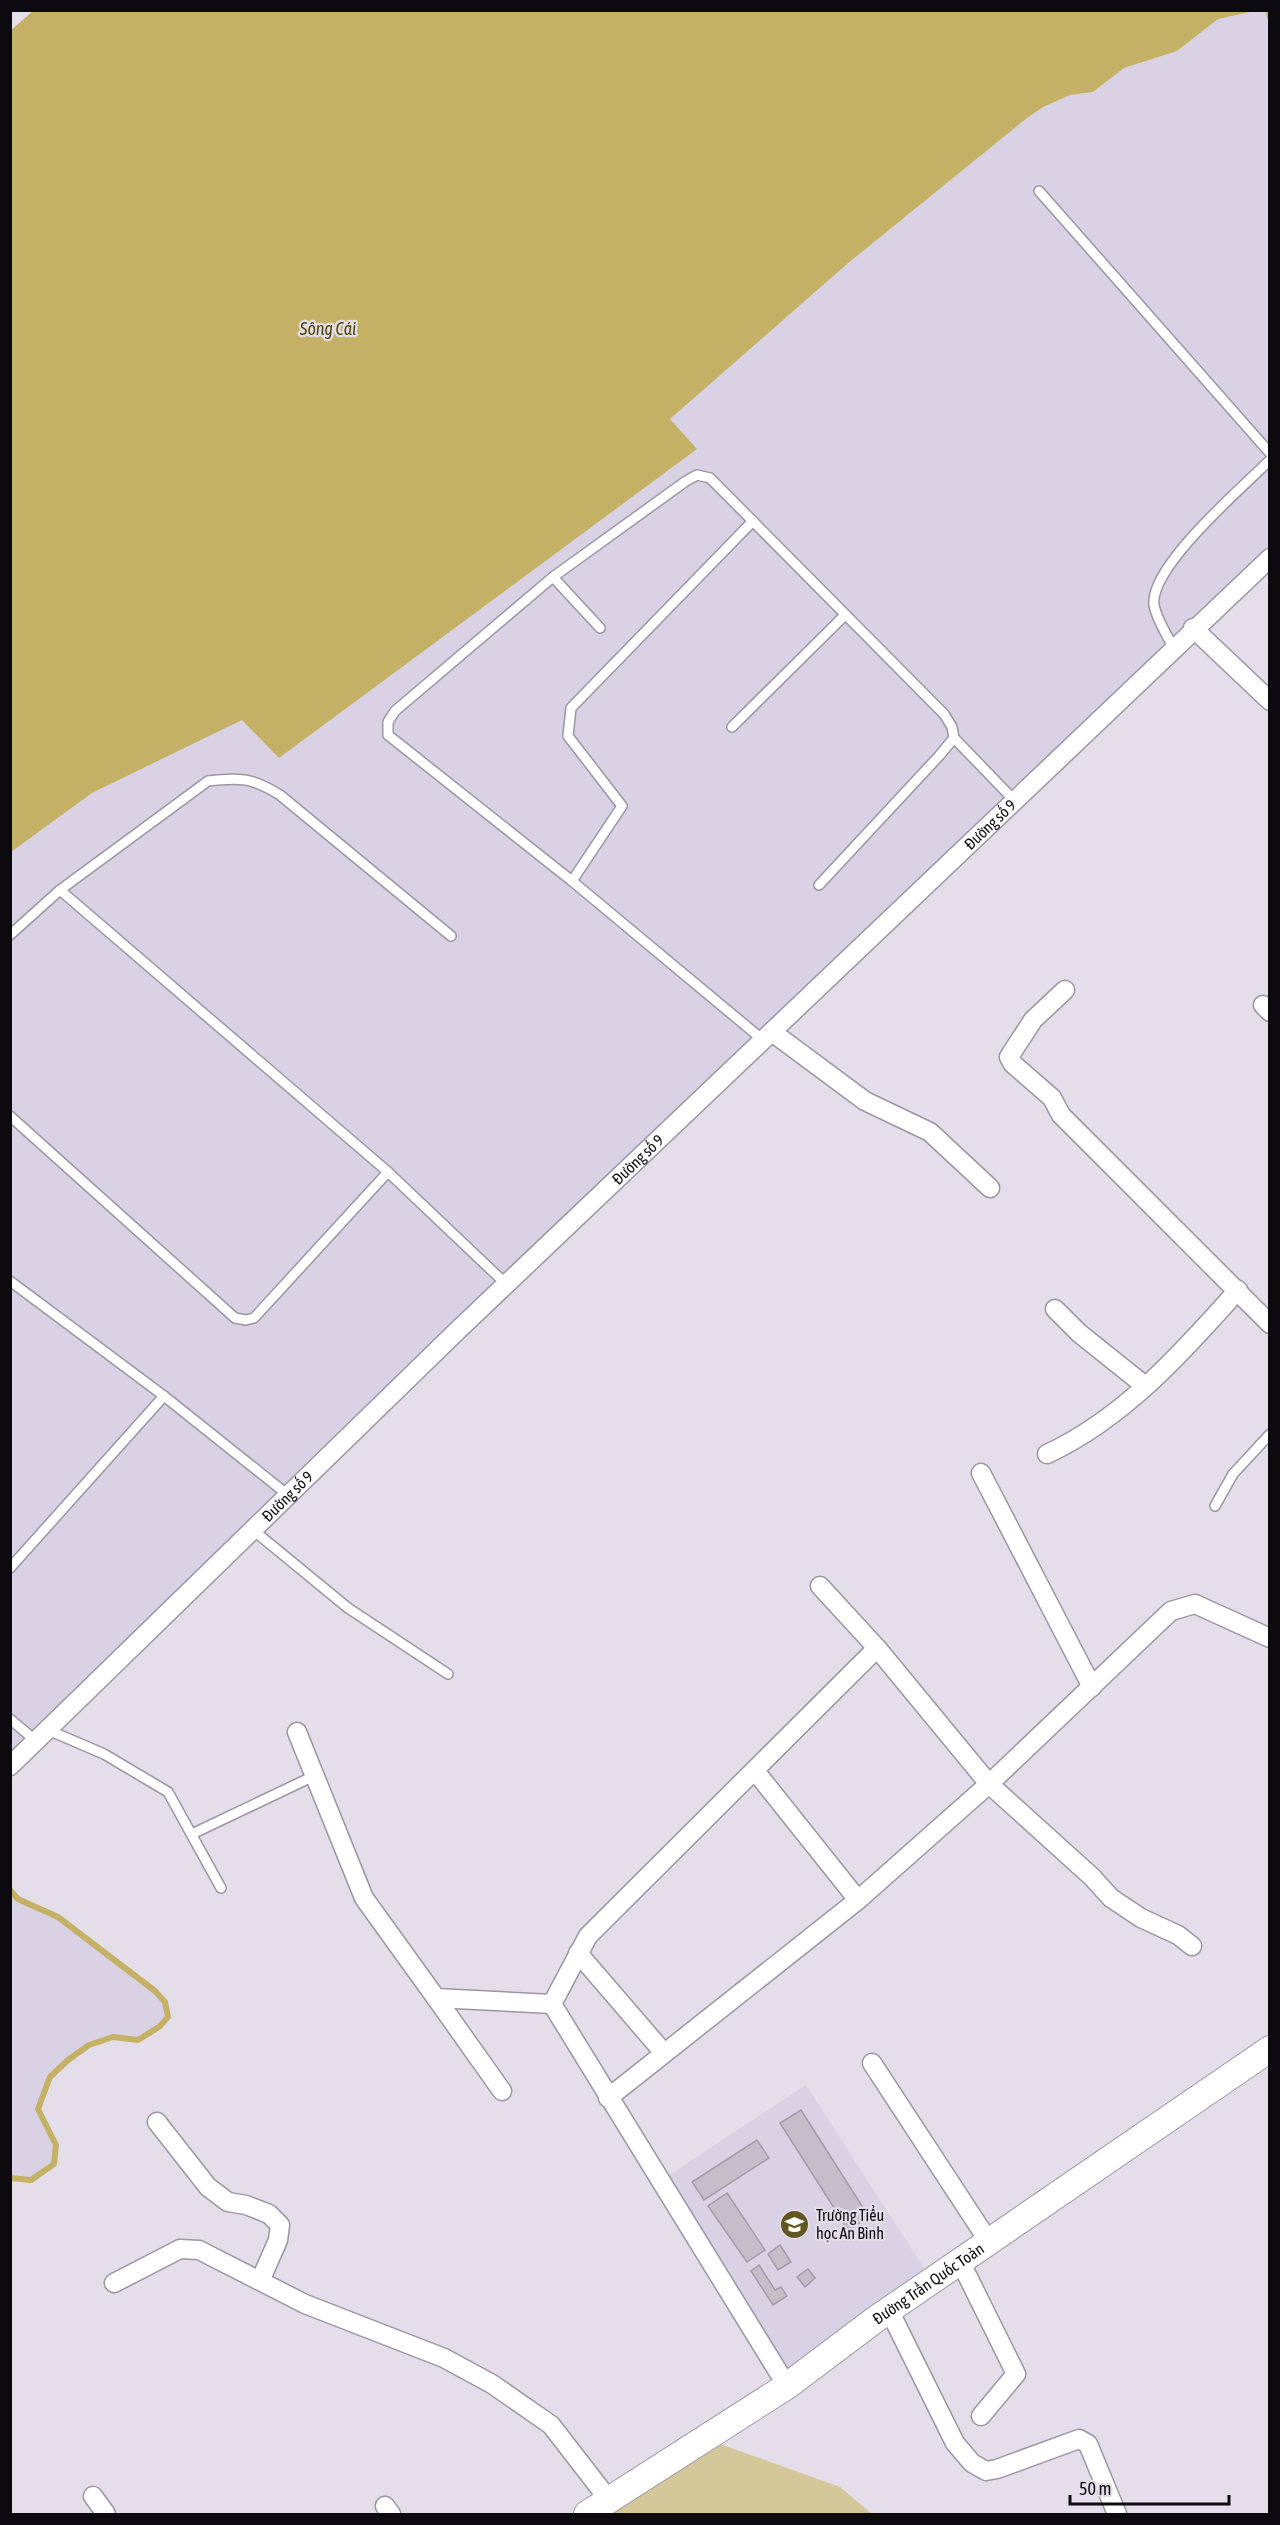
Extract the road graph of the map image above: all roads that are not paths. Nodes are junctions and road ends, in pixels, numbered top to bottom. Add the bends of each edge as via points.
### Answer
1 (1039, 191) dead end
2 (1269, 453) edge
3 (1269, 460) edge
4 (753, 521) junction
5 (1269, 558) edge
6 (553, 577) junction
7 (845, 615) junction
8 (600, 628) dead end
9 (1193, 628) junction
10 (1173, 647) junction
11 (1269, 701) edge
12 (732, 727) dead end
13 (954, 738) junction
14 (1015, 801) junction
15 (572, 881) junction
16 (819, 885) dead end
17 (60, 890) junction
18 (10, 935) edge
19 (451, 936) dead end
20 (1065, 990) dead end
21 (768, 1036) junction
22 (10, 1116) edge
23 (388, 1172) junction
24 (990, 1188) dead end
25 (10, 1281) edge
26 (507, 1284) junction
27 (1238, 1290) junction
28 (1055, 1309) dead end
29 (1269, 1324) edge
30 (1144, 1385) junction
31 (164, 1396) junction
32 (1269, 1434) edge
33 (1047, 1454) dead end
34 (981, 1473) dead end
35 (288, 1495) junction
36 (1215, 1506) dead end
37 (253, 1530) junction
38 (10, 1568) edge
39 (820, 1586) dead end
40 (1269, 1638) edge
41 (877, 1648) junction
42 (448, 1674) dead end
43 (1092, 1688) junction
44 (10, 1719) edge
45 (297, 1732) dead end
46 (42, 1735) junction
47 (10, 1766) edge
48 (756, 1772) junction
49 (316, 1775) junction
50 (989, 1784) junction
51 (192, 1834) junction
52 (221, 1888) dead end
53 (858, 1900) junction
54 (1192, 1946) dead end
55 (578, 1953) junction
56 (436, 1998) junction
57 (552, 2004) junction
58 (1269, 2049) edge
59 (664, 2054) junction
60 (872, 2062) dead end
61 (502, 2091) dead end
62 (608, 2098) junction
63 (157, 2122) dead end
64 (989, 2242) junction
65 (960, 2261) junction
66 (261, 2279) junction
67 (114, 2283) dead end
68 (889, 2310) junction
69 (787, 2386) junction
70 (981, 2416) dead end
71 (93, 2496) dead end
72 (609, 2500) junction
73 (106, 2514) edge
74 (586, 2514) edge
75 (1117, 2514) edge

1 - 2 lane
3 - 10 lane via 1171,559 1158,585 1154,605
4 - 6 lane via 710,478 697,475
4 - 7 lane
4 - 15 lane via 571,708 568,736 622,806
5 - 9 street, Đường số 9
6 - 8 lane
6 - 15 lane via 395,711 388,722 388,735
7 - 12 lane
7 - 13 lane via 944,714
9 - 10 street, Đường số 9
9 - 11 street
10 - 14 street, Đường số 9
13 - 14 lane
13 - 16 lane
14 - 21 street, Đường số 9
15 - 21 lane
17 - 18 lane
17 - 19 lane via 208,781 234,778 260,782 280,795
17 - 23 lane
20 - 27 street via 1033,1020 1009,1057 1012,1064 1052,1098 1062,1115
21 - 24 street via 865,1101 930,1132
21 - 26 street, Đường số 9
22 - 23 lane via 235,1318 246,1320 254,1318
23 - 26 lane
25 - 31 lane
26 - 35 street, Đường số 9
27 - 29 street
27 - 30 street via 1181,1353
28 - 30 street
30 - 33 street via 1086,1435
31 - 35 lane
31 - 38 lane
32 - 36 lane via 1233,1474
34 - 43 street
35 - 37 street, Đường số 9
37 - 42 lane via 348,1608
37 - 46 street, Đường số 9
39 - 41 street
40 - 43 street via 1195,1604 1171,1611
41 - 48 street
41 - 50 street
43 - 50 street
44 - 46 lane
45 - 49 street
46 - 47 street, Đường số 9
46 - 51 lane via 104,1754 168,1792
48 - 53 street
48 - 55 street via 588,1936
49 - 51 lane
49 - 56 street via 364,1898
50 - 53 street
50 - 54 street via 1092,1876 1111,1898
51 - 52 lane
53 - 59 street
55 - 57 street
55 - 59 street
56 - 57 street
56 - 61 street
57 - 62 street
58 - 64 main road, Đường Trần Quốc Toản
59 - 62 street
60 - 64 street
62 - 69 street
63 - 66 street via 208,2187 228,2202 269,2214 280,2225 278,2240
64 - 65 main road, Đường Trần Quốc Toản
65 - 68 main road, Đường Trần Quốc Toản
65 - 70 street via 1016,2374
66 - 67 street via 189,2248
66 - 72 street via 305,2304 444,2358 492,2384 551,2425
68 - 69 main road, Đường Trần Quốc Toản
68 - 75 street via 955,2443 972,2463 987,2471 998,2469 1079,2439 1088,2444
69 - 72 main road, Đường Trần Quốc Toản
71 - 73 street
72 - 74 main road, Đường Trần Quốc Toản

